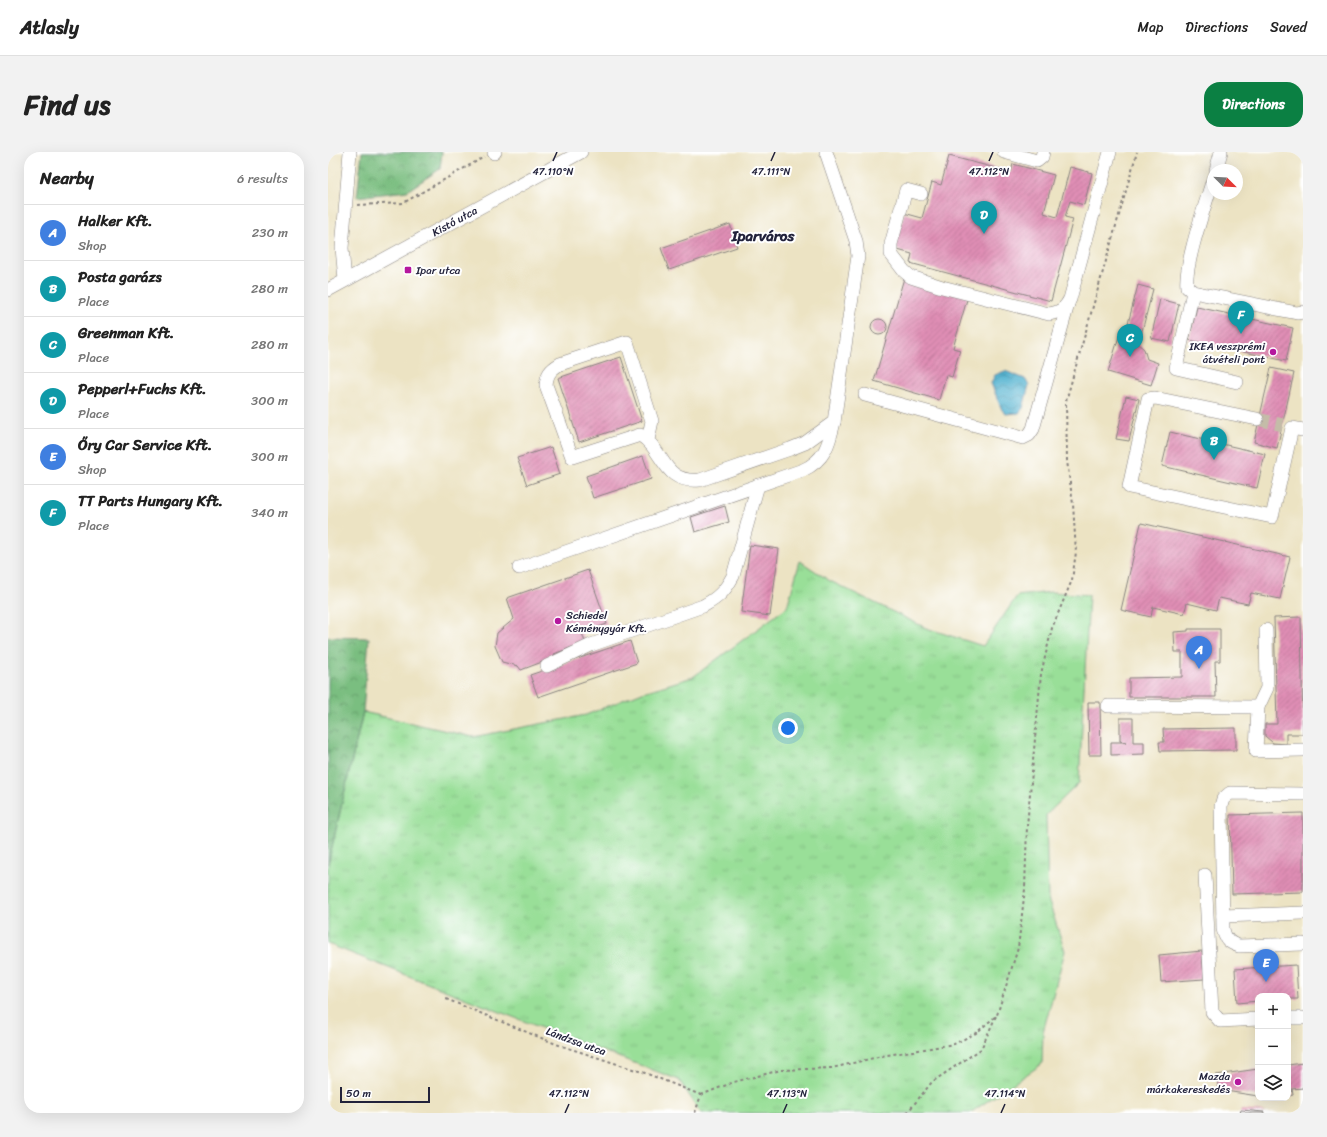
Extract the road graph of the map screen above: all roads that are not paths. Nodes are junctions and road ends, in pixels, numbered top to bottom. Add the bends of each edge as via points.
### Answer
1 (350, 152) edge
2 (581, 152) edge
3 (826, 152) edge
4 (1004, 152) edge
5 (1043, 152) edge
6 (1110, 152) edge
7 (1221, 152) edge
8 (1218, 164) edge
9 (921, 194) dead end
10 (1207, 200) edge
11 (345, 280) junction
12 (328, 290) edge
13 (1194, 292) junction
14 (1070, 299) junction
15 (1303, 312) edge
16 (1237, 382) dead end
17 (865, 395) dead end
18 (1257, 419) tunnel mouth
19 (834, 422) junction
20 (1293, 428) edge
21 (648, 440) junction
22 (758, 486) junction
23 (519, 568) dead end
24 (1266, 630) dead end
25 (547, 666) dead end
26 (1108, 706) dead end
27 (1258, 707) junction
28 (1303, 750) edge
29 (1303, 794) edge
30 (1205, 875) dead end
31 (1303, 913) edge
32 (1223, 916) junction
33 (1303, 944) edge
34 (1291, 1018) edge
35 (1303, 1018) edge
36 (1255, 1019) edge

1 - 11 street via 342,248
2 - 11 street, Kistó utca
3 - 19 street via 856,241 858,256
4 - 5 street via 1037,161
6 - 14 street
7 - 8 street
9 - 14 street via 906,190 891,244 892,254 911,277 1050,314 1058,313 1066,307
10 - 13 street via 1186,279 1187,286
11 - 12 street, Kistó utca
13 - 15 street via 1297,313
13 - 16 street via 1176,368
14 - 17 street via 1033,429 1023,438
18 - 20 street via 1155,398 1148,399 1129,487 1272,517
19 - 21 street via 805,443 700,480 690,481 667,468
19 - 22 street via 830,442 814,465
21 - 21 street via 640,435 572,457 546,385 551,370 560,364 628,342 652,421
22 - 23 street
22 - 25 street via 733,576 717,599 591,645
24 - 27 street via 1267,688
26 - 27 street
27 - 28 street via 1256,751
29 - 32 street via 1240,792 1230,793 1223,799 1220,806
30 - 36 street via 1212,1012 1220,1021
31 - 32 street
32 - 33 street via 1225,938 1232,944
34 - 35 street

